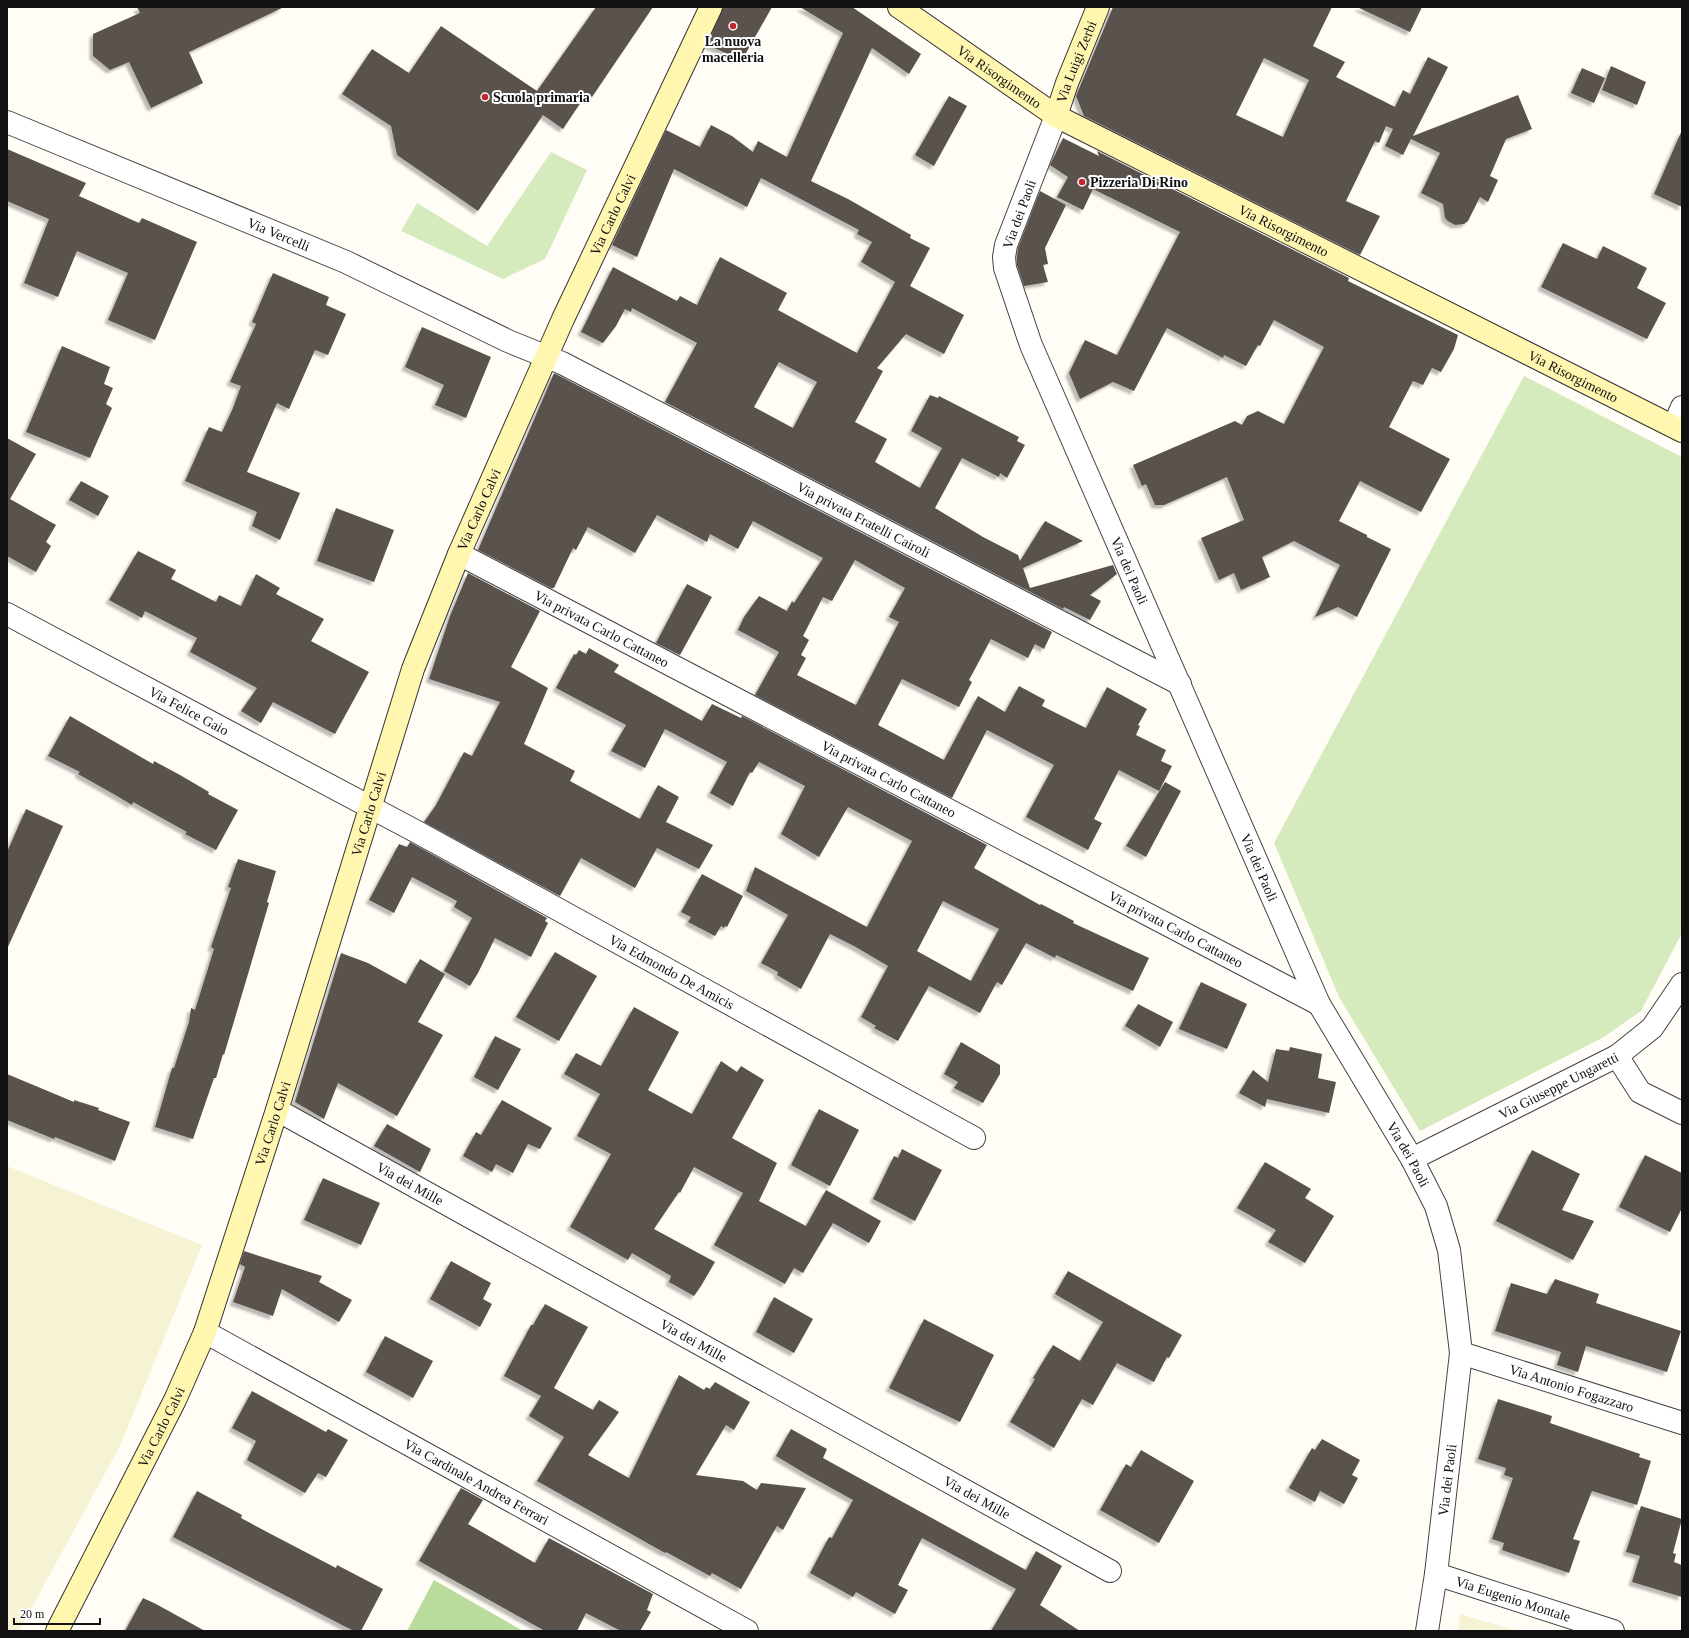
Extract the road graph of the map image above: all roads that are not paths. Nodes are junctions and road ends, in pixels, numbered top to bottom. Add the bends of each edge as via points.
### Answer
1 (711, 7) edge
2 (899, 7) edge
3 (1098, 7) edge
4 (1056, 116) junction
5 (7, 122) edge
6 (546, 356) junction
7 (1679, 421) edge
8 (459, 554) junction
9 (7, 614) edge
10 (1180, 684) junction
11 (370, 808) junction
12 (1682, 984) edge
13 (1320, 1004) junction
14 (1617, 1056) junction
15 (277, 1110) junction
16 (1682, 1113) edge
17 (974, 1138) dead end
18 (1412, 1159) junction
19 (205, 1332) junction
20 (1461, 1353) junction
21 (1682, 1423) edge
22 (1110, 1571) dead end
23 (1436, 1574) junction
24 (57, 1631) edge
25 (747, 1631) edge
26 (1427, 1631) edge
27 (1613, 1631) edge

1 - 6 street, Via Carlo Calvi
2 - 4 street, Via Risorgimento
3 - 4 street, Via Luigi Zerbi
4 - 7 street, Via Risorgimento
4 - 10 street, Via dei Paoli via 1006,245 1005,268 1031,345
5 - 6 street, Via Vercelli via 346,262
6 - 8 street, Via Carlo Calvi
6 - 10 street, Via privata Fratelli Cairoli
8 - 11 street, Via Carlo Calvi via 413,669
8 - 13 street, Via privata Carlo Cattaneo
9 - 11 street, Via Felice Gaio
10 - 13 street, Via dei Paoli
11 - 15 street, Via Carlo Calvi
11 - 17 street, Via Edmondo De Amicis
12 - 14 street, Via Giuseppe Ungaretti via 1652,1028
13 - 18 street, Via dei Paoli
14 - 16 street via 1640,1092
14 - 18 street, Via Giuseppe Ungaretti
15 - 19 street, Via Carlo Calvi
15 - 22 street, Via dei Mille
18 - 20 street, Via dei Paoli via 1436,1206 1449,1250
19 - 24 street, Via Carlo Calvi via 175,1400
19 - 25 street, Via Cardinale Andrea Ferrari
20 - 21 street, Via Antonio Fogazzaro
20 - 23 street, Via dei Paoli
23 - 26 street, Via dei Paoli
23 - 27 street, Via Eugenio Montale

